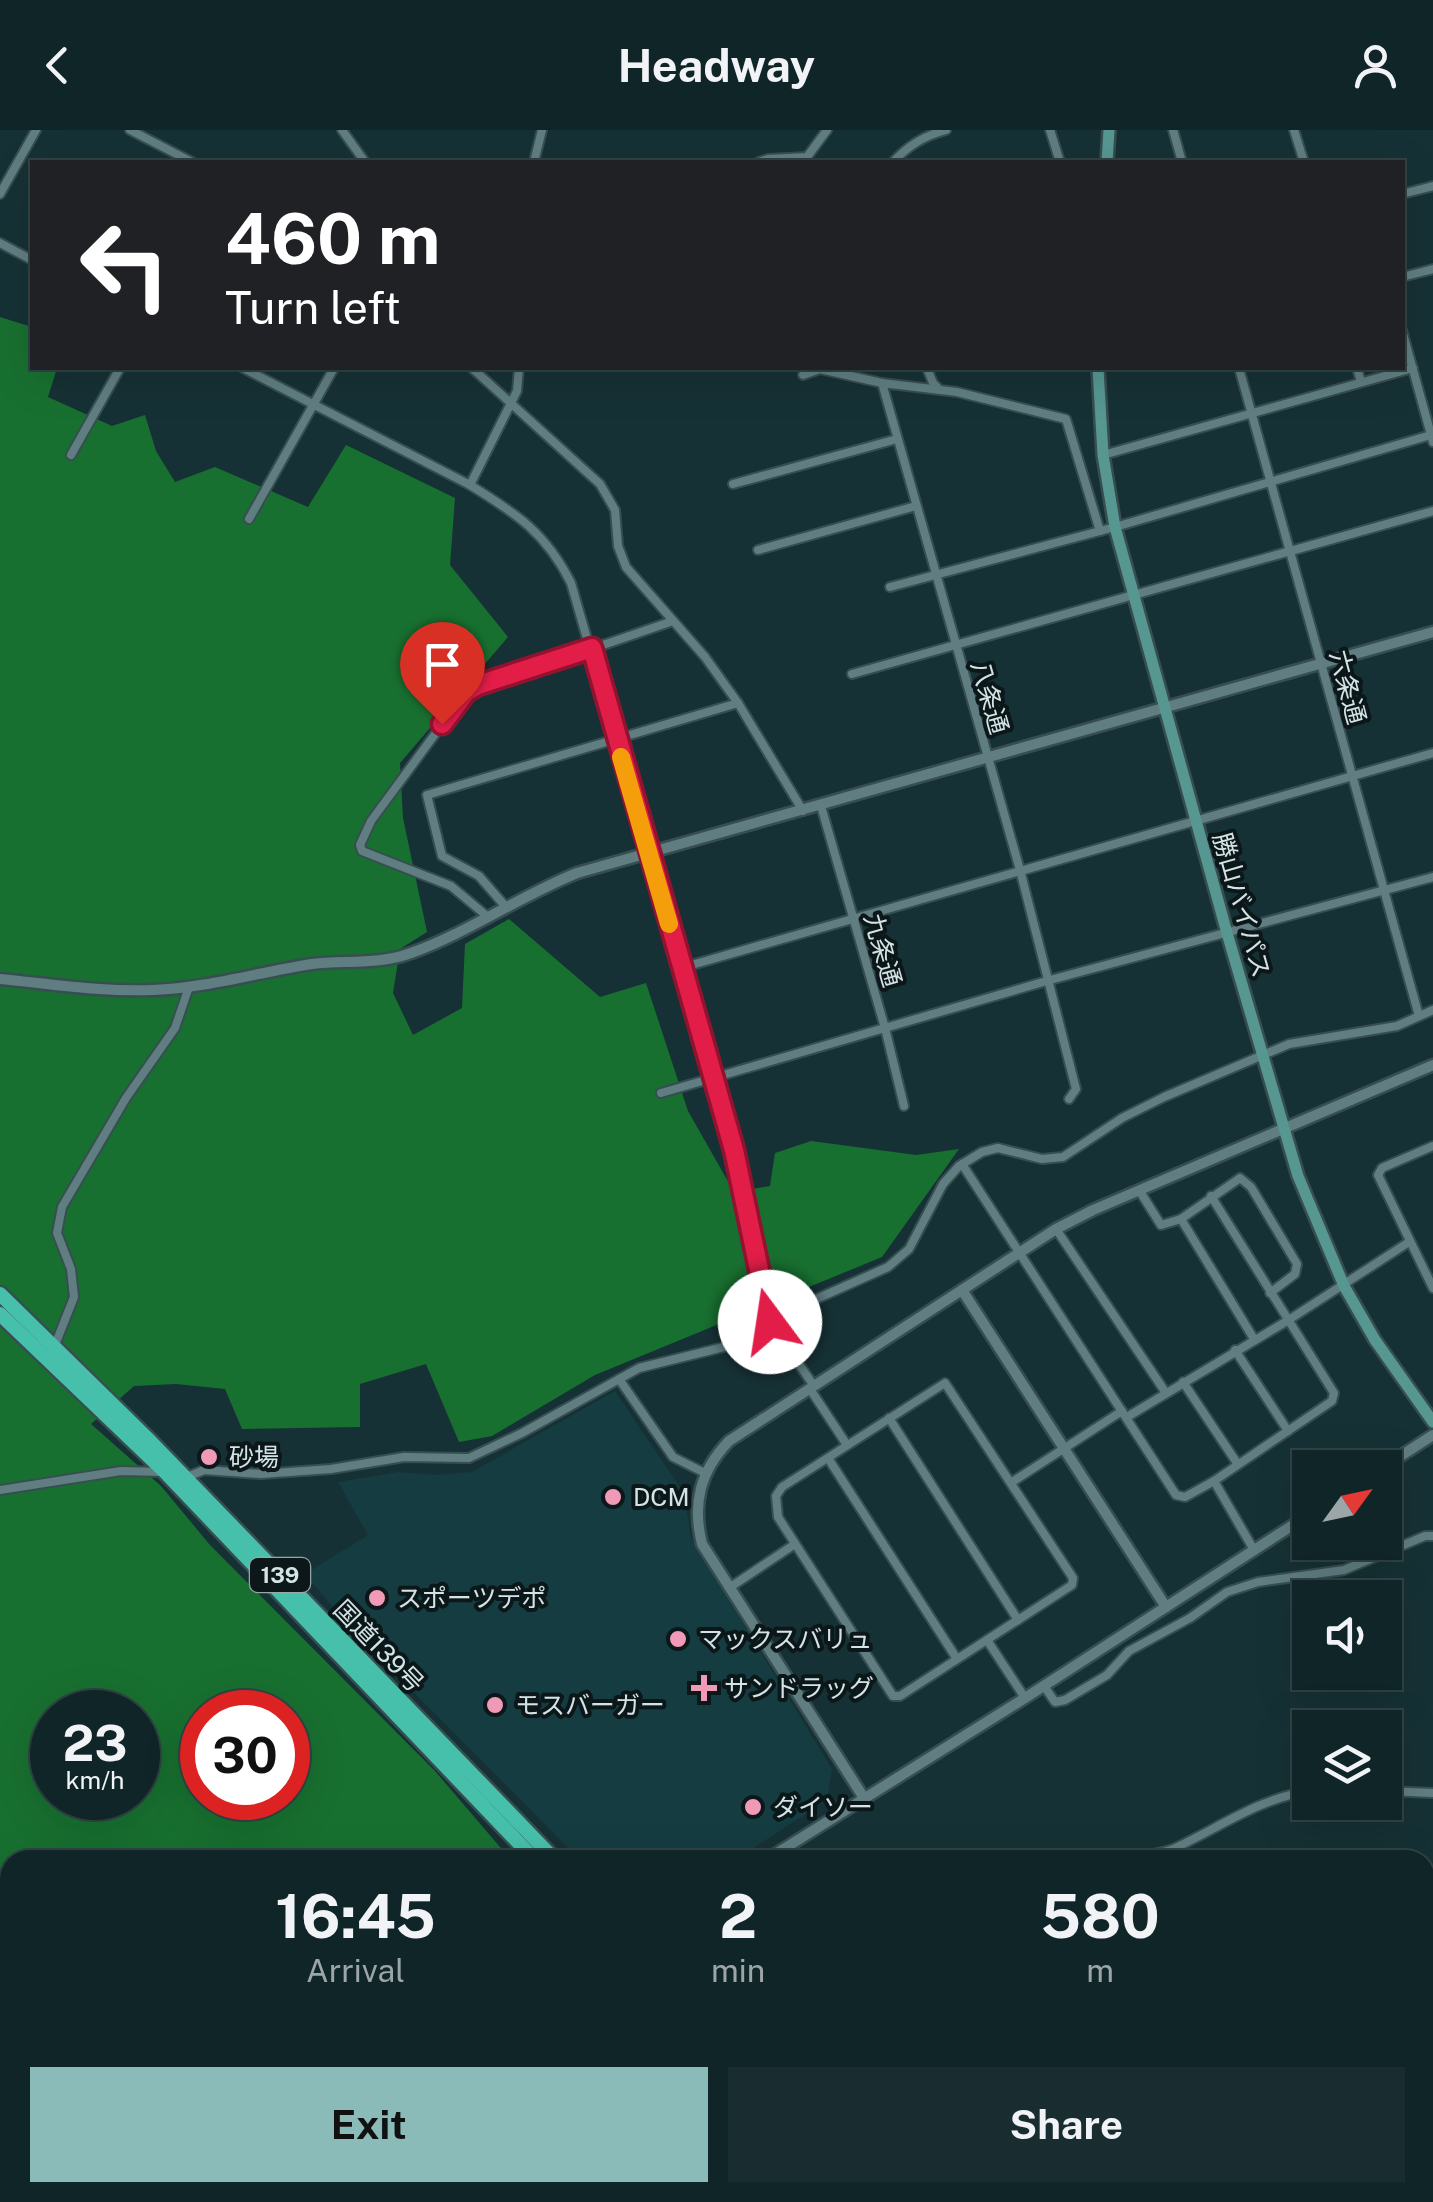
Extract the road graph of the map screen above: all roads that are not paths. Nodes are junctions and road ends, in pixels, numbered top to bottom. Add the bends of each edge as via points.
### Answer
1 (36, 130) edge
2 (130, 130) edge
3 (342, 130) edge
4 (542, 130) edge
5 (827, 130) edge
6 (946, 130) edge
7 (1050, 130) edge
8 (1109, 130) edge
9 (1173, 130) edge
10 (1294, 130) edge
11 (188, 160) edge
12 (364, 160) edge
13 (534, 160) edge
14 (765, 160) edge
15 (791, 160) edge
16 (791, 160) edge
17 (895, 160) edge
18 (1059, 160) edge
19 (1107, 160) edge
20 (1181, 160) edge
21 (1303, 160) edge
22 (1433, 186) edge
23 (1405, 193) edge
24 (0, 194) edge
25 (0, 243) edge
26 (30, 259) edge
27 (1433, 269) edge
28 (1405, 277) edge
29 (1405, 340) edge
30 (1413, 368) junction
31 (119, 370) edge
32 (246, 370) edge
33 (333, 370) edge
34 (474, 370) edge
35 (519, 370) edge
36 (817, 370) edge
37 (824, 370) edge
38 (928, 370) edge
39 (1098, 370) edge
40 (1240, 370) edge
41 (1358, 370) edge
42 (802, 375) dead end
43 (1361, 382) junction
44 (882, 383) junction
45 (938, 388) junction
46 (314, 404) junction
47 (511, 404) junction
48 (1251, 413) junction
49 (1432, 438) edge
50 (897, 439) junction
51 (71, 455) dead end
52 (1103, 455) junction
53 (1268, 482) junction
54 (733, 484) dead end
55 (470, 485) junction
56 (916, 506) junction
57 (1433, 511) edge
58 (249, 519) dead end
59 (1114, 527) junction
60 (1100, 530) junction
61 (758, 550) dead end
62 (1289, 553) junction
63 (934, 573) junction
64 (890, 587) dead end
65 (1132, 596) junction
66 (673, 621) junction
67 (1433, 632) edge
68 (955, 646) junction
69 (592, 648) junction
70 (1321, 664) junction
71 (852, 674) dead end
72 (738, 703) junction
73 (1164, 709) junction
74 (617, 741) junction
75 (1433, 753) edge
76 (987, 759) junction
77 (1352, 777) junction
78 (821, 806) junction
79 (803, 811) junction
80 (1196, 821) junction
81 (649, 854) junction
82 (1020, 870) junction
83 (1433, 877) edge
84 (1382, 890) junction
85 (506, 907) junction
86 (488, 917) junction
87 (854, 919) junction
88 (1226, 933) junction
89 (681, 968) junction
90 (0, 979) edge
91 (1050, 980) junction
92 (189, 987) junction
93 (1433, 1010) edge
94 (1418, 1016) junction
95 (885, 1028) junction
96 (1262, 1056) junction
97 (1433, 1065) edge
98 (713, 1079) junction
99 (661, 1093) dead end
100 (1069, 1099) dead end
101 (904, 1106) dead end
102 (1282, 1128) junction
103 (1433, 1146) edge
104 (962, 1164) junction
105 (1140, 1190) junction
106 (1212, 1196) junction
107 (1180, 1219) junction
108 (1056, 1229) junction
109 (1409, 1242) junction
110 (1019, 1253) junction
111 (1343, 1284) junction
112 (1433, 1288) edge
113 (962, 1290) junction
114 (1270, 1293) junction
115 (0, 1294) edge
116 (0, 1314) edge
117 (1287, 1321) junction
118 (770, 1322) junction
119 (1254, 1339) junction
120 (56, 1345) junction
121 (1235, 1350) junction
122 (619, 1379) junction
123 (1184, 1382) junction
124 (812, 1388) junction
125 (1166, 1393) junction
126 (1124, 1414) junction
127 (889, 1418) junction
128 (1433, 1422) edge
129 (1288, 1431) junction
130 (1433, 1435) edge
131 (847, 1445) junction
132 (1064, 1449) junction
133 (1402, 1455) edge
134 (828, 1458) junction
135 (1236, 1463) junction
136 (165, 1472) junction
137 (705, 1474) junction
138 (186, 1478) junction
139 (1214, 1481) junction
140 (1012, 1482) junction
141 (0, 1490) edge
142 (1292, 1526) edge
143 (1433, 1536) edge
144 (796, 1544) junction
145 (1254, 1550) junction
146 (729, 1588) junction
147 (1166, 1606) junction
148 (1018, 1620) junction
149 (987, 1640) junction
150 (956, 1660) junction
151 (1044, 1686) junction
152 (1025, 1698) junction
153 (1402, 1792) edge
154 (1292, 1793) edge
155 (1433, 1793) edge
156 (864, 1798) junction
157 (525, 1850) edge
158 (545, 1850) edge
159 (782, 1850) edge
160 (1178, 1850) edge

1 - 24 street
2 - 11 street
3 - 12 street
4 - 13 street
5 - 15 street via 807,157
6 - 17 street via 908,146
7 - 18 street
8 - 19 main road
9 - 20 street
10 - 21 street
14 - 16 street
22 - 23 street
25 - 26 street
27 - 28 street
29 - 30 street
30 - 43 street
30 - 49 street
31 - 51 street
32 - 46 street
33 - 46 street
34 - 47 street
35 - 47 street
36 - 42 street
37 - 44 street
38 - 45 street
39 - 52 main road, 勝山バイパス
40 - 48 street, 六条通
41 - 43 street
43 - 48 street
44 - 45 street
44 - 50 street, 八条通
45 - 60 street via 1066,419
46 - 55 street
46 - 58 street
47 - 55 street
47 - 66 street via 600,484 615,510 626,567
48 - 52 street
48 - 53 street, 六条通
49 - 53 street
50 - 54 street
50 - 56 street, 八条通
52 - 59 main road, 勝山バイパス
53 - 59 street
53 - 62 street, 六条通
55 - 69 street via 520,516 558,558
56 - 61 street
56 - 63 street, 八条通
57 - 62 street
59 - 60 street
59 - 65 main road, 勝山バイパス
60 - 63 street
62 - 65 street
62 - 70 street, 六条通
63 - 64 street
63 - 68 street, 八条通
65 - 68 street
65 - 73 main road, 勝山バイパス
66 - 69 street
66 - 72 street
67 - 70 street
68 - 71 street
68 - 76 street, 八条通
69 - 74 street
69 - 86 street via 466,692 360,844 367,855 451,886
70 - 73 street
70 - 77 street, 六条通
72 - 74 street
72 - 79 street
73 - 76 street
73 - 80 main road, 勝山バイパス
74 - 81 street
74 - 85 street via 427,795 442,856 479,876
75 - 77 street
76 - 78 street
76 - 82 street, 八条通
77 - 80 street
77 - 84 street, 六条通
78 - 79 street
78 - 87 street, 九条通
79 - 81 street
80 - 82 street
80 - 88 main road, 勝山バイパス
81 - 85 street via 577,874
81 - 89 street
82 - 87 street
82 - 91 street, 八条通
83 - 84 street
84 - 88 street
84 - 94 street, 六条通
85 - 86 street
86 - 92 street via 386,961 310,965
87 - 89 street
87 - 95 street, 九条通
88 - 91 street
88 - 96 main road, 勝山バイパス
89 - 98 street
90 - 92 street via 63,988
91 - 95 street
91 - 100 street, 八条通 via 1076,1089
92 - 120 street via 174,1028 62,1207 57,1233 74,1297
93 - 94 street
94 - 96 street
95 - 98 street
95 - 101 street, 九条通
96 - 102 main road, 勝山バイパス
96 - 104 street via 1164,1096 1063,1157 998,1148
97 - 102 street
98 - 99 street
98 - 118 street
102 - 105 street
102 - 111 main road, 勝山バイパス
103 - 109 street via 1378,1175
104 - 110 street
104 - 118 street via 942,1184 909,1249 888,1267
105 - 107 street via 1161,1226
105 - 108 street
106 - 107 street
106 - 114 street
106 - 114 street via 1240,1178 1251,1187 1297,1264 1295,1274
107 - 119 street
108 - 110 street
108 - 125 street
109 - 111 street
109 - 112 street
110 - 113 street
110 - 126 street
111 - 117 street
111 - 128 main road, 勝山バイパス
113 - 124 street
113 - 132 street
114 - 117 street
115 - 120 highway, 国道139号 / 139
116 - 136 highway, 国道139号 / 139
117 - 119 street
117 - 129 street via 1334,1393 1332,1402
118 - 122 street via 732,1345
118 - 124 street
119 - 121 street
120 - 138 highway, 国道139号 / 139
121 - 123 street
121 - 129 street
122 - 137 street via 673,1458
122 - 138 street via 469,1458 404,1456 261,1474 204,1470
123 - 125 street
123 - 135 street
124 - 131 street
124 - 137 street via 729,1441
125 - 126 street
126 - 132 street
126 - 139 street via 1176,1495
127 - 131 street
127 - 140 street via 946,1384
127 - 148 street
129 - 135 street
130 - 133 street
131 - 134 street
132 - 140 street
132 - 147 street
134 - 144 street via 776,1496 778,1517
134 - 150 street
135 - 139 street
136 - 138 street
136 - 141 street via 121,1471
136 - 157 highway, 国道139号 / 139
137 - 146 street via 696,1519 702,1544
138 - 158 highway, 国道139号 / 139
139 - 145 street
140 - 148 street via 1072,1578 1072,1585
142 - 145 street
143 - 151 street via 1344,1570 1227,1592 1128,1651 1107,1676 1065,1700 1054,1702
144 - 146 street
144 - 150 street via 893,1696
145 - 147 street
146 - 156 street
147 - 151 street
148 - 149 street
149 - 150 street
149 - 152 street
151 - 152 street
152 - 156 street
153 - 155 street
154 - 160 street via 1238,1813
156 - 159 street

